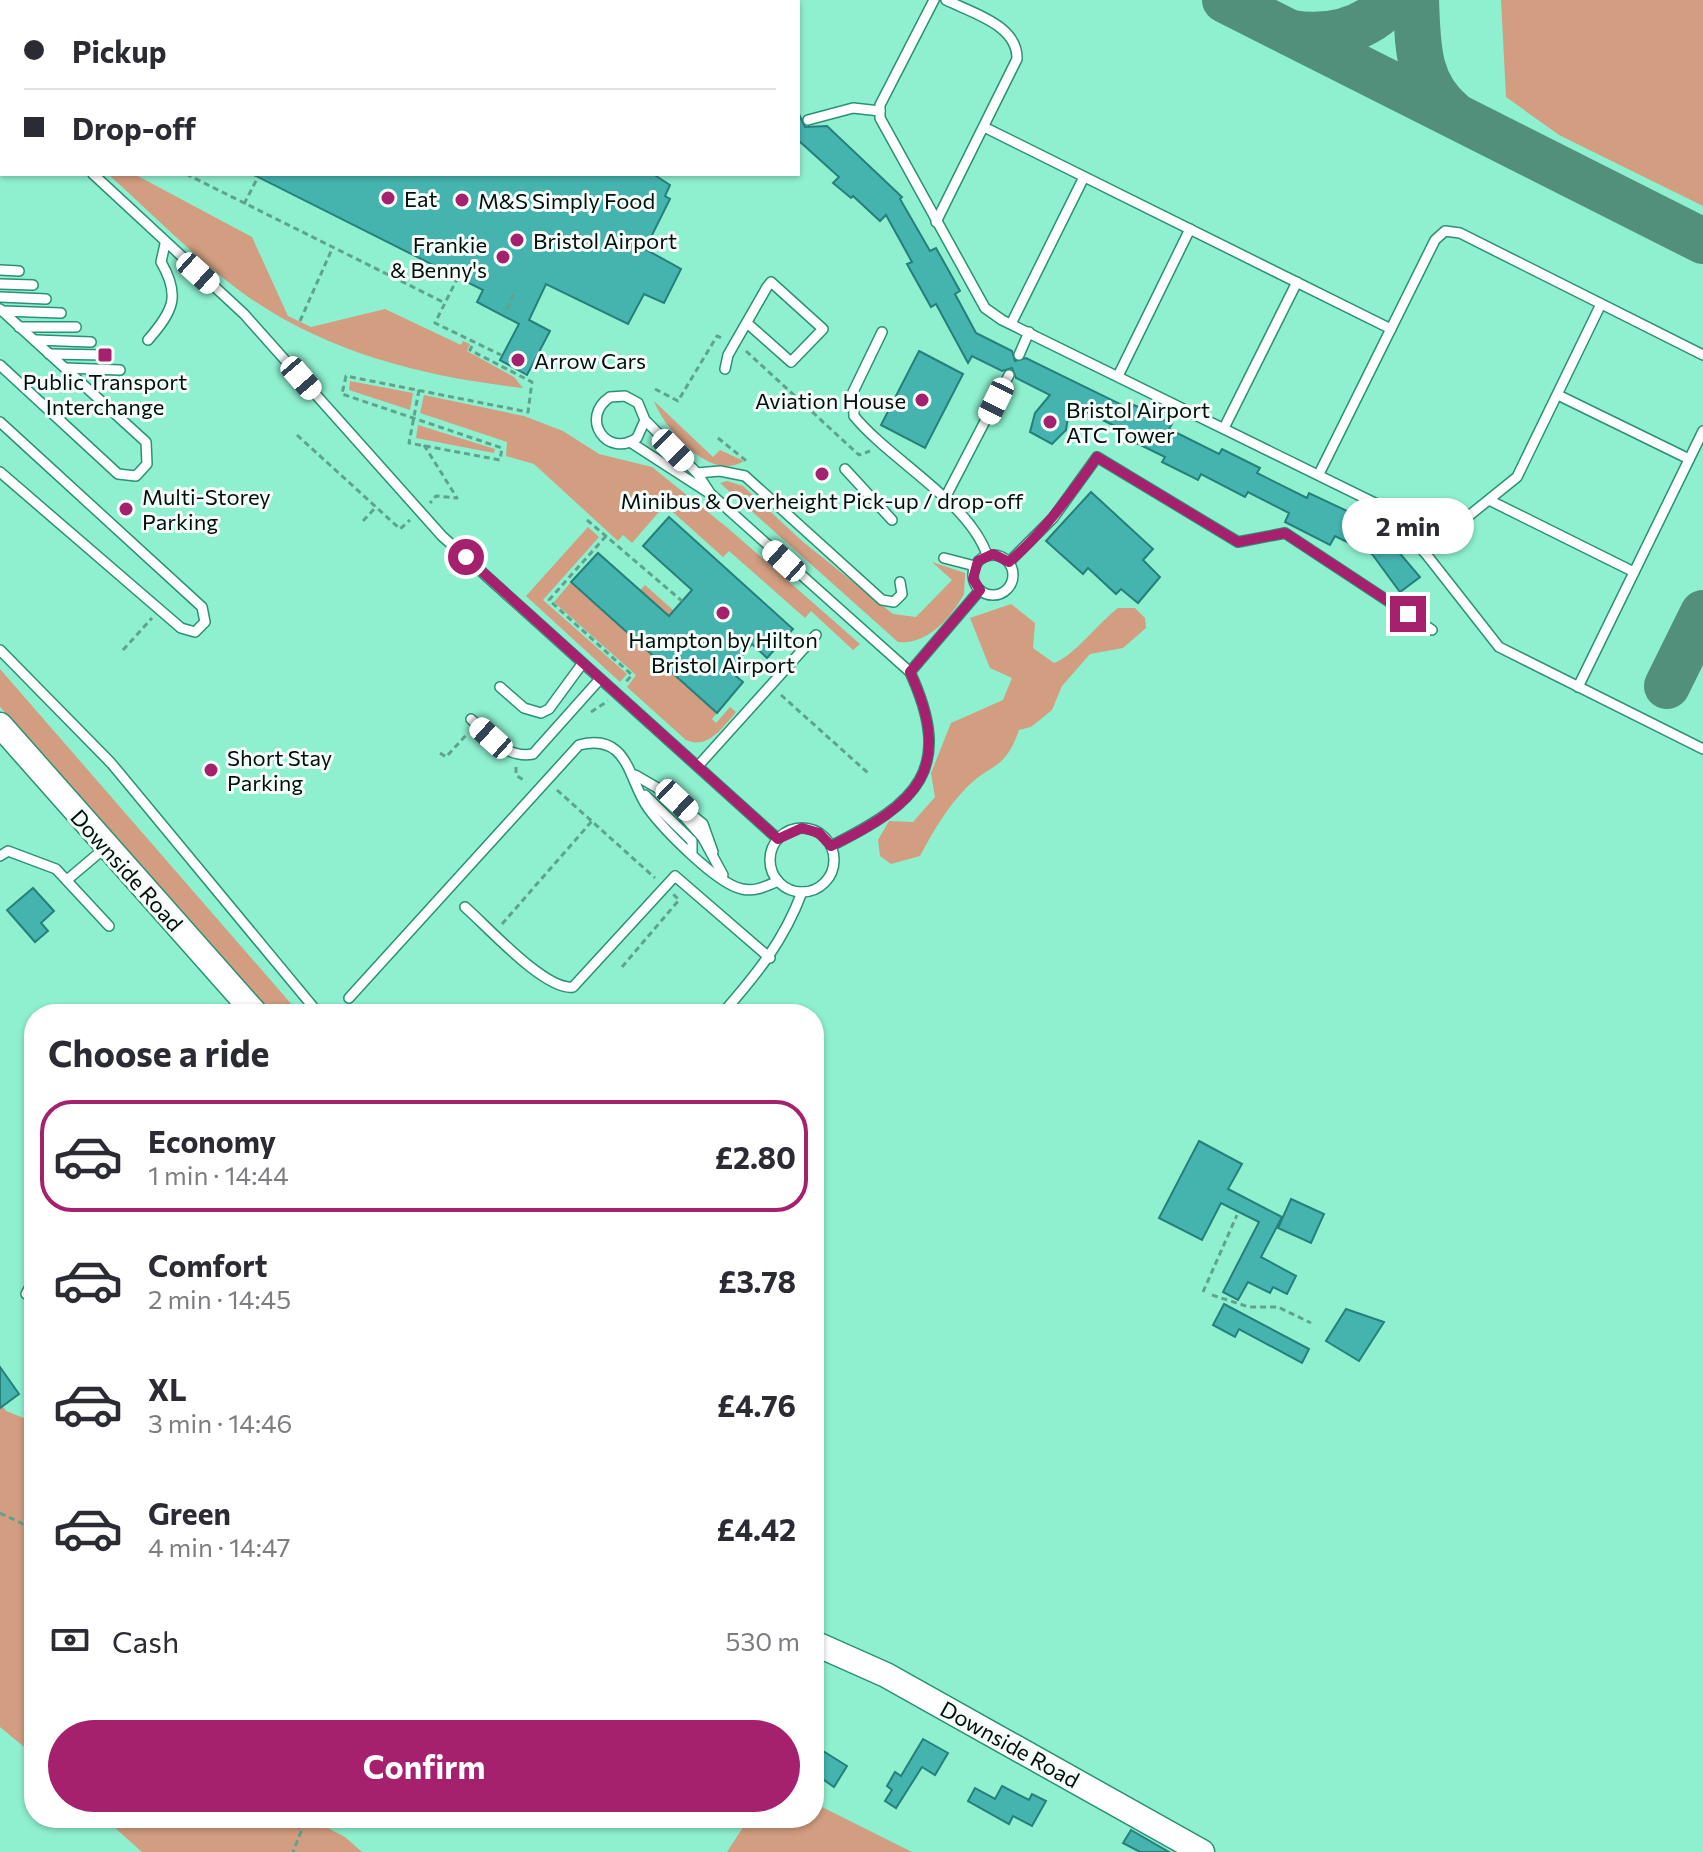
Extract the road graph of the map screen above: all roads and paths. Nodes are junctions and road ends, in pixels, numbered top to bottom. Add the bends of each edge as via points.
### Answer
1 (934, 0) edge
2 (946, 0) edge
3 (880, 111) junction
4 (808, 120) dead end
5 (984, 127) junction
6 (95, 176) edge
7 (190, 176) edge
8 (258, 177) dead end
9 (1084, 177) junction
10 (244, 204) junction
11 (936, 222) junction
12 (1190, 229) junction
13 (165, 244) junction
14 (332, 249) junction
15 (0, 270) edge
16 (19, 271) dead end
17 (458, 277) dead end
18 (1297, 282) junction
19 (0, 284) edge
20 (33, 285) dead end
21 (516, 290) dead end
22 (0, 297) edge
23 (46, 299) dead end
24 (445, 303) junction
25 (1601, 304) junction
26 (507, 309) dead end
27 (1, 310) edge
28 (61, 313) dead end
29 (300, 321) dead end
30 (747, 323) junction
31 (1011, 324) junction
32 (19, 327) junction
33 (76, 327) dead end
34 (1391, 329) junction
35 (882, 332) dead end
36 (1029, 332) junction
37 (33, 340) junction
38 (148, 340) dead end
39 (91, 342) dead end
40 (474, 342) junction
41 (734, 344) junction
42 (49, 354) junction
43 (105, 355) dead end
44 (501, 355) dead end
45 (1019, 355) dead end
46 (1703, 355) edge
47 (0, 365) edge
48 (65, 368) junction
49 (725, 369) dead end
50 (120, 370) dead end
51 (1009, 375) dead end
52 (1118, 376) junction
53 (655, 389) dead end
54 (419, 390) junction
55 (1558, 395) junction
56 (414, 418) junction
57 (645, 420) junction
58 (0, 422) edge
59 (1224, 428) junction
60 (1703, 431) edge
61 (297, 435) dead end
62 (630, 442) junction
63 (424, 445) junction
64 (870, 451) dead end
65 (1689, 459) junction
66 (845, 469) dead end
67 (0, 472) edge
68 (697, 473) junction
69 (1319, 474) junction
70 (712, 495) junction
71 (944, 500) junction
72 (1491, 501) junction
73 (430, 503) dead end
74 (376, 507) junction
75 (410, 520) dead end
76 (587, 520) dead end
77 (892, 520) dead end
78 (363, 521) dead end
79 (606, 536) junction
80 (1424, 552) junction
81 (987, 555) junction
82 (944, 558) dead end
83 (1009, 562) junction
84 (975, 566) junction
85 (1634, 572) junction
86 (900, 582) dead end
87 (980, 590) junction
88 (682, 601) dead end
89 (153, 616) dead end
90 (1432, 630) dead end
91 (816, 635) dead end
92 (0, 650) edge
93 (123, 650) dead end
94 (740, 658) dead end
95 (582, 664) junction
96 (910, 672) junction
97 (600, 679) junction
98 (624, 684) dead end
99 (771, 686) junction
100 (500, 687) dead end
101 (1578, 687) junction
102 (471, 719) dead end
103 (0, 725) edge
104 (1703, 749) edge
105 (515, 766) dead end
106 (698, 766) junction
107 (868, 773) dead end
108 (635, 775) junction
109 (545, 779) junction
110 (592, 821) junction
111 (778, 839) junction
112 (831, 846) junction
113 (106, 847) junction
114 (0, 856) edge
115 (67, 880) junction
116 (778, 881) junction
117 (727, 883) junction
118 (665, 887) junction
119 (802, 892) junction
120 (465, 907) dead end
121 (109, 926) dead end
122 (494, 932) junction
123 (770, 958) junction
124 (622, 967) dead end
125 (349, 998) dead end
126 (247, 1004) edge
127 (311, 1004) edge
128 (731, 1004) edge
129 (1237, 1215) dead end
130 (1203, 1292) dead end
131 (1212, 1295) dead end
132 (1311, 1323) dead end
133 (0, 1513) edge
134 (24, 1526) edge
135 (824, 1648) edge
136 (301, 1828) edge
137 (293, 1852) edge
138 (1202, 1852) edge

1 - 3 lane
2 - 5 lane via 1004,30 1017,45 1016,65
3 - 4 lane via 853,108
3 - 11 lane
5 - 9 lane
5 - 11 lane
6 - 13 lane
7 - 10 path
8 - 10 path
9 - 12 lane
9 - 31 lane
10 - 14 path
11 - 31 lane via 985,308
12 - 18 lane
12 - 52 lane
13 - 38 lane via 161,262 172,281 173,305
13 - 95 lane via 244,314 442,536
14 - 24 path
14 - 29 path
15 - 16 lane
17 - 24 path
18 - 34 lane
18 - 59 lane
19 - 20 lane
21 - 26 path
22 - 23 lane
24 - 40 path via 435,323
25 - 34 lane via 1460,233 1445,231 1435,240
25 - 46 lane
25 - 55 lane
27 - 28 lane
27 - 32 lane
30 - 30 lane via 771,282 823,329 791,362
30 - 41 lane
31 - 36 lane
32 - 33 lane
32 - 37 lane
34 - 69 lane
35 - 71 lane via 853,392 854,416
36 - 45 lane
36 - 52 lane
37 - 39 lane
37 - 42 lane
40 - 44 path
40 - 54 path via 470,350 532,382 528,412
41 - 49 lane
41 - 53 path via 717,336 678,401
41 - 64 path via 859,455
42 - 43 lane
42 - 48 lane
47 - 48 lane via 118,474 136,476 147,464 146,442
48 - 50 lane
51 - 71 lane
52 - 59 lane
54 - 56 path
54 - 56 path via 346,376 342,394
55 - 65 lane
55 - 72 lane via 1517,477
56 - 63 path via 409,443
56 - 63 path via 502,448 500,460
57 - 62 lane
57 - 62 lane via 638,403 625,396 610,397 597,409 596,424 605,440
57 - 68 lane
58 - 67 lane via 202,607 205,622 195,632 181,628
59 - 69 lane
60 - 65 lane
61 - 74 path
62 - 70 lane
63 - 73 path via 457,498 436,496
65 - 85 lane
66 - 77 lane
68 - 70 lane
68 - 86 lane via 745,476 882,600 894,602 902,594
69 - 80 lane via 1387,509
70 - 96 lane
71 - 81 lane via 982,542
72 - 80 lane
72 - 85 lane
74 - 75 path via 400,529
74 - 78 path
76 - 79 path
79 - 88 path
79 - 98 path via 549,600 632,675
80 - 101 lane via 1499,647
81 - 83 lane
81 - 84 lane
82 - 84 lane
83 - 87 lane via 1009,586 999,594
83 - 90 lane via 1053,518 1097,457 1238,542 1285,533
84 - 87 lane via 973,579
85 - 101 lane
87 - 96 lane
89 - 93 path
91 - 99 lane
92 - 127 lane via 111,763
94 - 99 path
95 - 97 lane
95 - 100 lane via 541,713 524,708
96 - 112 lane via 925,705 930,744 922,776 888,817
97 - 102 lane via 533,754 504,750
97 - 106 lane
99 - 106 lane
99 - 107 path
101 - 104 lane
103 - 113 street, Downside Road
105 - 109 path via 525,783 539,774
106 - 111 lane
108 - 109 lane via 609,745 593,741 579,745
108 - 117 lane via 646,806
108 - 117 lane via 661,790 703,838
109 - 110 path
109 - 125 lane
110 - 118 path
110 - 122 path
111 - 112 lane via 802,828 819,833
111 - 116 lane via 771,865
112 - 119 lane via 832,873 819,887
113 - 115 lane
113 - 126 street, Downside Road
114 - 115 lane via 8,851 56,869
115 - 121 lane
116 - 117 lane via 755,890
116 - 119 lane
118 - 122 lane via 573,987 553,983
118 - 123 lane via 675,876
118 - 124 path via 679,900
119 - 123 lane
120 - 122 lane
123 - 128 lane
129 - 130 path
131 - 132 path via 1249,1307 1278,1307
133 - 134 path
135 - 138 street, Downside Road via 899,1682
136 - 137 path

